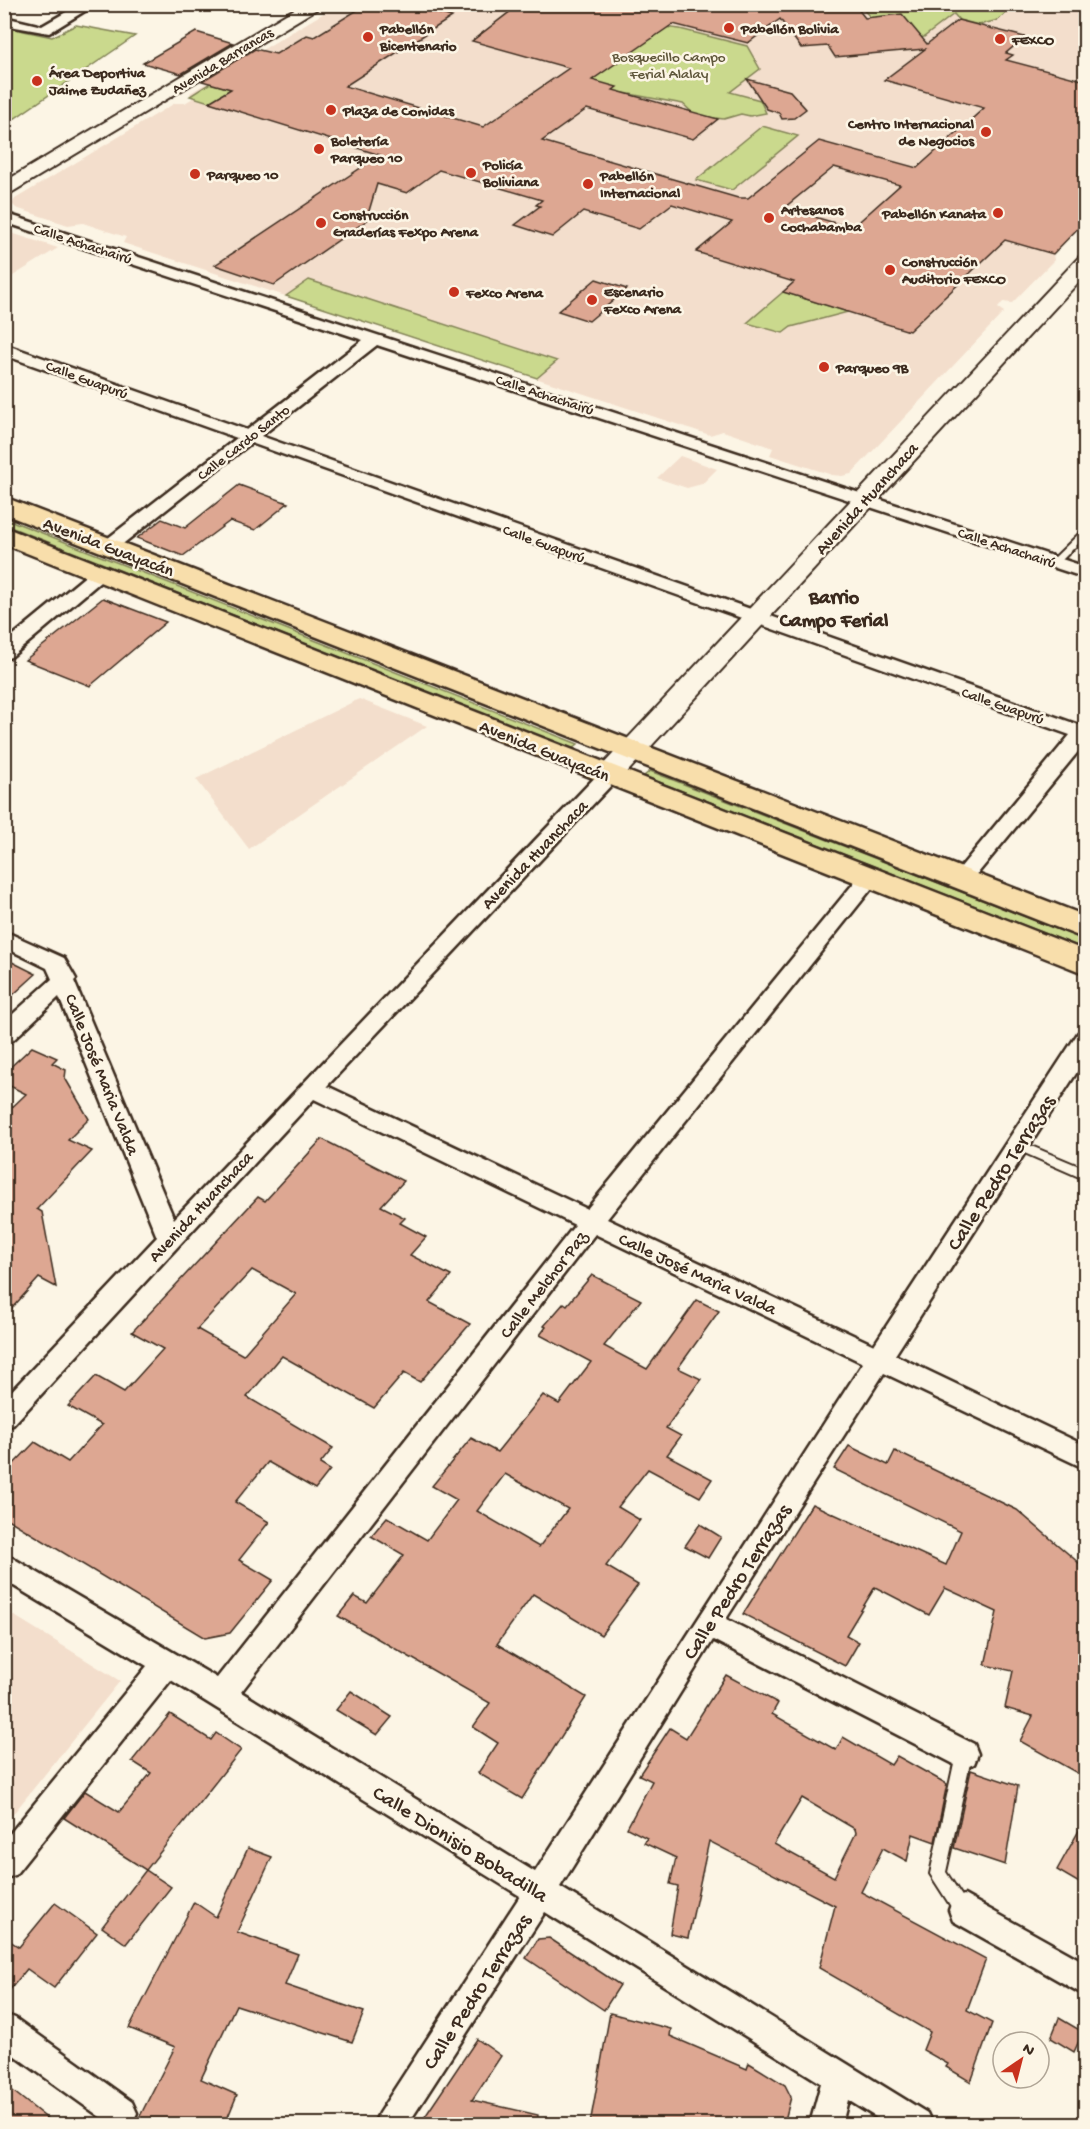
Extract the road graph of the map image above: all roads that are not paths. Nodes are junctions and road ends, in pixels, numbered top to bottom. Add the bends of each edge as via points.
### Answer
1 (90, 4) edge
2 (316, 4) edge
3 (4, 21) edge
4 (4, 191) edge
5 (4, 217) edge
6 (1086, 261) edge
7 (376, 338) junction
8 (4, 349) edge
9 (249, 437) junction
10 (863, 499) junction
11 (4, 505) edge
12 (1086, 530) edge
13 (4, 535) edge
14 (109, 546) junction
15 (1054, 563) junction
16 (100, 573) junction
17 (1086, 573) edge
18 (757, 619) junction
19 (4, 653) edge
20 (1084, 732) edge
21 (632, 752) junction
22 (609, 775) junction
23 (869, 878) junction
24 (962, 879) junction
25 (1086, 928) edge
26 (4, 938) edge
27 (1086, 963) edge
28 (65, 979) junction
29 (4, 1035) edge
30 (1086, 1039) edge
31 (311, 1088) junction
32 (1017, 1145) junction
33 (1086, 1175) edge
34 (591, 1222) junction
35 (170, 1239) junction
36 (879, 1359) junction
37 (4, 1417) edge
38 (1086, 1458) edge
39 (4, 1565) edge
40 (708, 1624) junction
41 (166, 1664) junction
42 (221, 1695) junction
43 (964, 1754) joint
44 (4, 1864) edge
45 (540, 1892) junction
46 (964, 1910) joint
47 (1086, 1982) edge
48 (4, 2029) edge
49 (838, 2078) junction
50 (121, 2113) dead end
51 (390, 2124) edge
52 (826, 2124) edge
53 (916, 2124) edge

1 - 3 street via 44,30
2 - 4 street, Avenida Barrancas
5 - 7 street, Calle Achachairú
6 - 10 street, Avenida Huanchaca
7 - 9 street, Calle Cardo Santo
7 - 10 street, Calle Achachairú
8 - 9 street, Calle Guapurú
9 - 14 street, Calle Cardo Santo
9 - 18 street, Calle Guapurú
10 - 15 street, Calle Achachairú
10 - 18 street, Avenida Huanchaca
11 - 14 main road, Avenida Guayacán
12 - 15 lane
13 - 16 main road, Avenida Guayacán
14 - 21 main road, Avenida Guayacán
15 - 17 street, Calle Achachairú
16 - 19 street
16 - 22 main road, Avenida Guayacán
18 - 20 street, Calle Guapurú
18 - 21 street, Avenida Huanchaca
20 - 24 street
21 - 22 street, Avenida Huanchaca
21 - 24 main road, Avenida Guayacán
22 - 23 main road, Avenida Guayacán
22 - 31 street, Avenida Huanchaca
23 - 27 main road, Avenida Guayacán
23 - 34 street, Calle Melchor Paz
24 - 25 main road, Avenida Guayacán
26 - 28 street, Calle José Maria Valda via 56,963
28 - 29 street
28 - 35 street, Calle José Maria Valda
30 - 32 street, Calle Pedro Terrazas
31 - 34 street, Calle José Maria Valda
31 - 35 street, Avenida Huanchaca
32 - 33 lane
32 - 36 street, Calle Pedro Terrazas
34 - 36 street, Calle José Maria Valda
34 - 42 street, Calle Melchor Paz
35 - 37 street, Avenida Huanchaca
36 - 38 street, Calle José Maria Valda
36 - 40 street, Calle Pedro Terrazas
39 - 41 street, Calle Dionisio Bobadilla
40 - 43 street
40 - 45 street, Calle Pedro Terrazas
41 - 42 street, Calle Dionisio Bobadilla
41 - 44 street
42 - 45 street, Calle Dionisio Bobadilla
43 - 46 lane via 938,1874
45 - 49 street, Calle Dionisio Bobadilla
45 - 51 street, Calle Pedro Terrazas
46 - 47 street
48 - 50 street
49 - 52 street
49 - 53 street, Calle Dionisio Bobadilla

